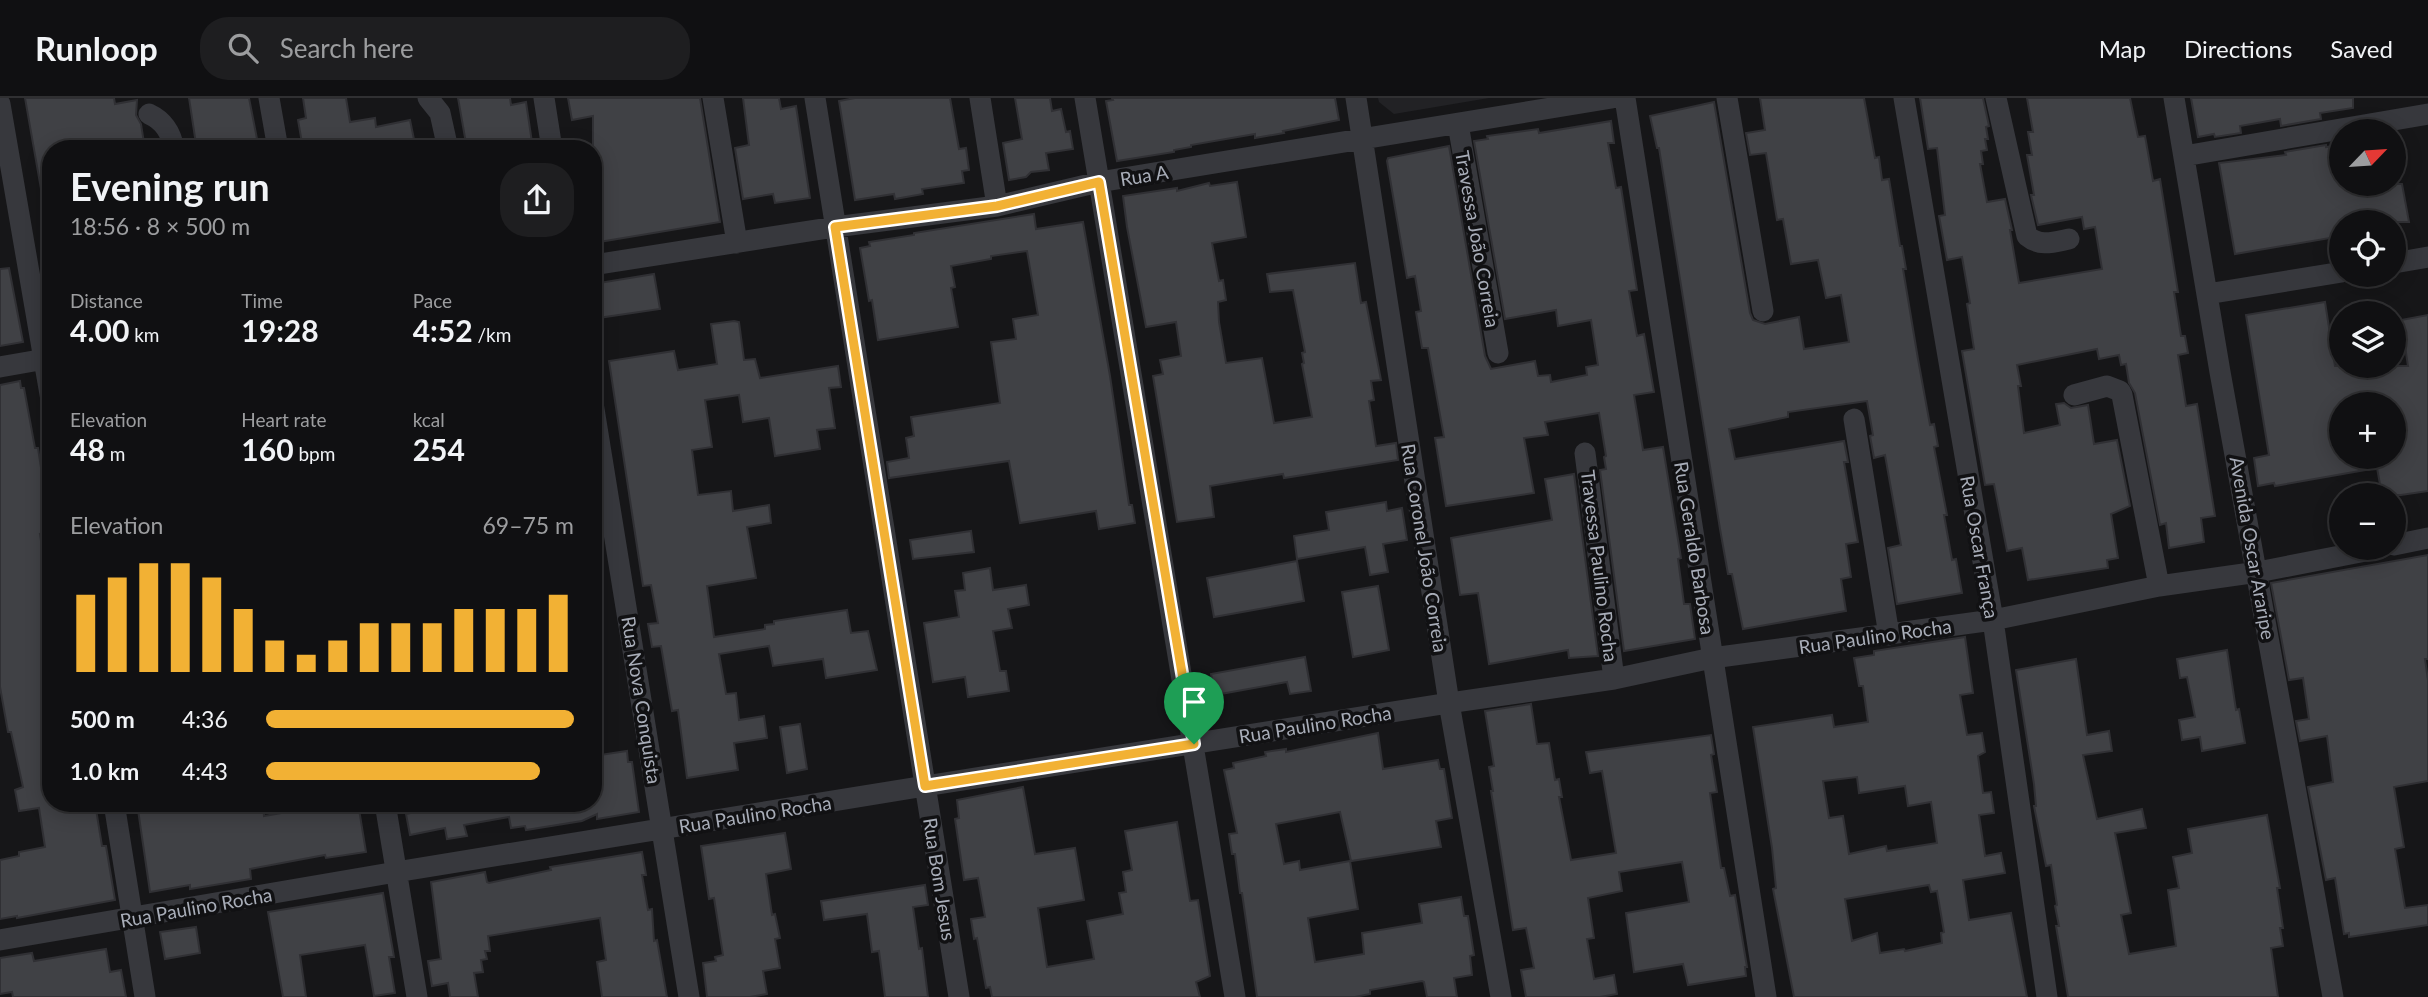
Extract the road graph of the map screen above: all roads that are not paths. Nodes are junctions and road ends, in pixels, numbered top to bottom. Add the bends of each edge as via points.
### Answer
1 (269, 98) edge
2 (428, 98) edge
3 (544, 98) edge
4 (713, 98) edge
5 (815, 98) edge
6 (981, 98) edge
7 (1085, 98) edge
8 (1356, 98) edge
9 (1612, 98) edge
10 (1625, 98) edge
11 (1727, 98) edge
12 (1904, 98) edge
13 (1996, 98) edge
14 (2174, 98) edge
15 (0, 104) edge
16 (149, 114) dead end
17 (2428, 114) edge
18 (1458, 124) junction
19 (171, 140) edge
20 (276, 140) edge
21 (446, 140) edge
22 (551, 140) edge
23 (1362, 140) junction
24 (2184, 156) junction
25 (1099, 182) junction
26 (997, 206) junction
27 (835, 227) junction
28 (2069, 239) dead end
29 (737, 243) junction
30 (2428, 257) edge
31 (2406, 261) edge
32 (602, 264) edge
33 (2329, 274) edge
34 (2207, 294) junction
35 (1763, 311) dead end
36 (42, 327) edge
37 (1498, 353) dead end
38 (42, 360) edge
39 (0, 367) edge
40 (2074, 395) dead end
41 (1854, 419) dead end
42 (1585, 453) dead end
43 (602, 458) edge
44 (2428, 538) edge
45 (2406, 543) edge
46 (2329, 558) edge
47 (2258, 572) junction
48 (2160, 586) junction
49 (1993, 620) junction
50 (1889, 635) junction
51 (1712, 658) junction
52 (1614, 679) junction
53 (1449, 703) junction
54 (1194, 744) junction
55 (925, 786) junction
56 (115, 812) edge
57 (386, 812) edge
58 (663, 830) junction
59 (396, 872) junction
60 (132, 918) junction
61 (0, 940) edge
62 (145, 997) edge
63 (417, 997) edge
64 (689, 997) edge
65 (959, 997) edge
66 (1235, 997) edge
67 (1501, 997) edge
68 (1766, 997) edge
69 (2047, 997) edge
70 (2333, 997) edge

1 - 20 street
2 - 21 street via 440,113
3 - 22 street
4 - 29 street
5 - 27 street, Rua Bom Jesus
6 - 26 street
7 - 25 street
8 - 23 street, Rua Coronel João Correia
9 - 18 street, Rua A
10 - 51 street, Rua Geraldo Barbosa
11 - 35 street
12 - 49 street, Rua Oscar França
13 - 28 street via 2027,236 2042,244
14 - 24 street, Avenida Oscar Araripe
15 - 36 street
16 - 19 street via 166,127
17 - 24 street
18 - 23 street, Rua A
18 - 37 street, Travessa João Correia
23 - 25 street, Rua A
23 - 53 street, Rua Coronel João Correia
24 - 34 street, Avenida Oscar Araripe
25 - 26 street, Rua A
25 - 54 street
26 - 27 street, Rua A
27 - 29 street, Rua A
27 - 55 street, Rua Bom Jesus
29 - 32 street, Rua A
30 - 31 street
33 - 34 street
34 - 47 street, Avenida Oscar Araripe
38 - 39 street
40 - 48 street via 2107,386 2120,391
41 - 50 street
42 - 52 street, Travessa Paulino Rocha
43 - 58 street, Rua Nova Conquista
44 - 45 street
46 - 47 street, Rua Paulino Rocha
47 - 48 street, Rua Paulino Rocha
47 - 70 street, Avenida Oscar Araripe
48 - 49 street, Rua Paulino Rocha
49 - 50 street, Rua Paulino Rocha
49 - 69 street, Rua Oscar França
50 - 51 street, Rua Paulino Rocha
51 - 52 street, Rua Paulino Rocha
51 - 68 street, Rua Geraldo Barbosa
52 - 53 street, Rua Paulino Rocha
53 - 54 street, Rua Paulino Rocha
53 - 67 street, Rua Coronel João Correia
54 - 55 street, Rua Paulino Rocha
54 - 66 street
55 - 58 street, Rua Paulino Rocha
55 - 65 street, Rua Bom Jesus
56 - 60 street
57 - 59 street
58 - 59 street, Rua Paulino Rocha
58 - 64 street, Rua Nova Conquista
59 - 60 street, Rua Paulino Rocha
59 - 63 street
60 - 61 street, Rua Paulino Rocha
60 - 62 street

